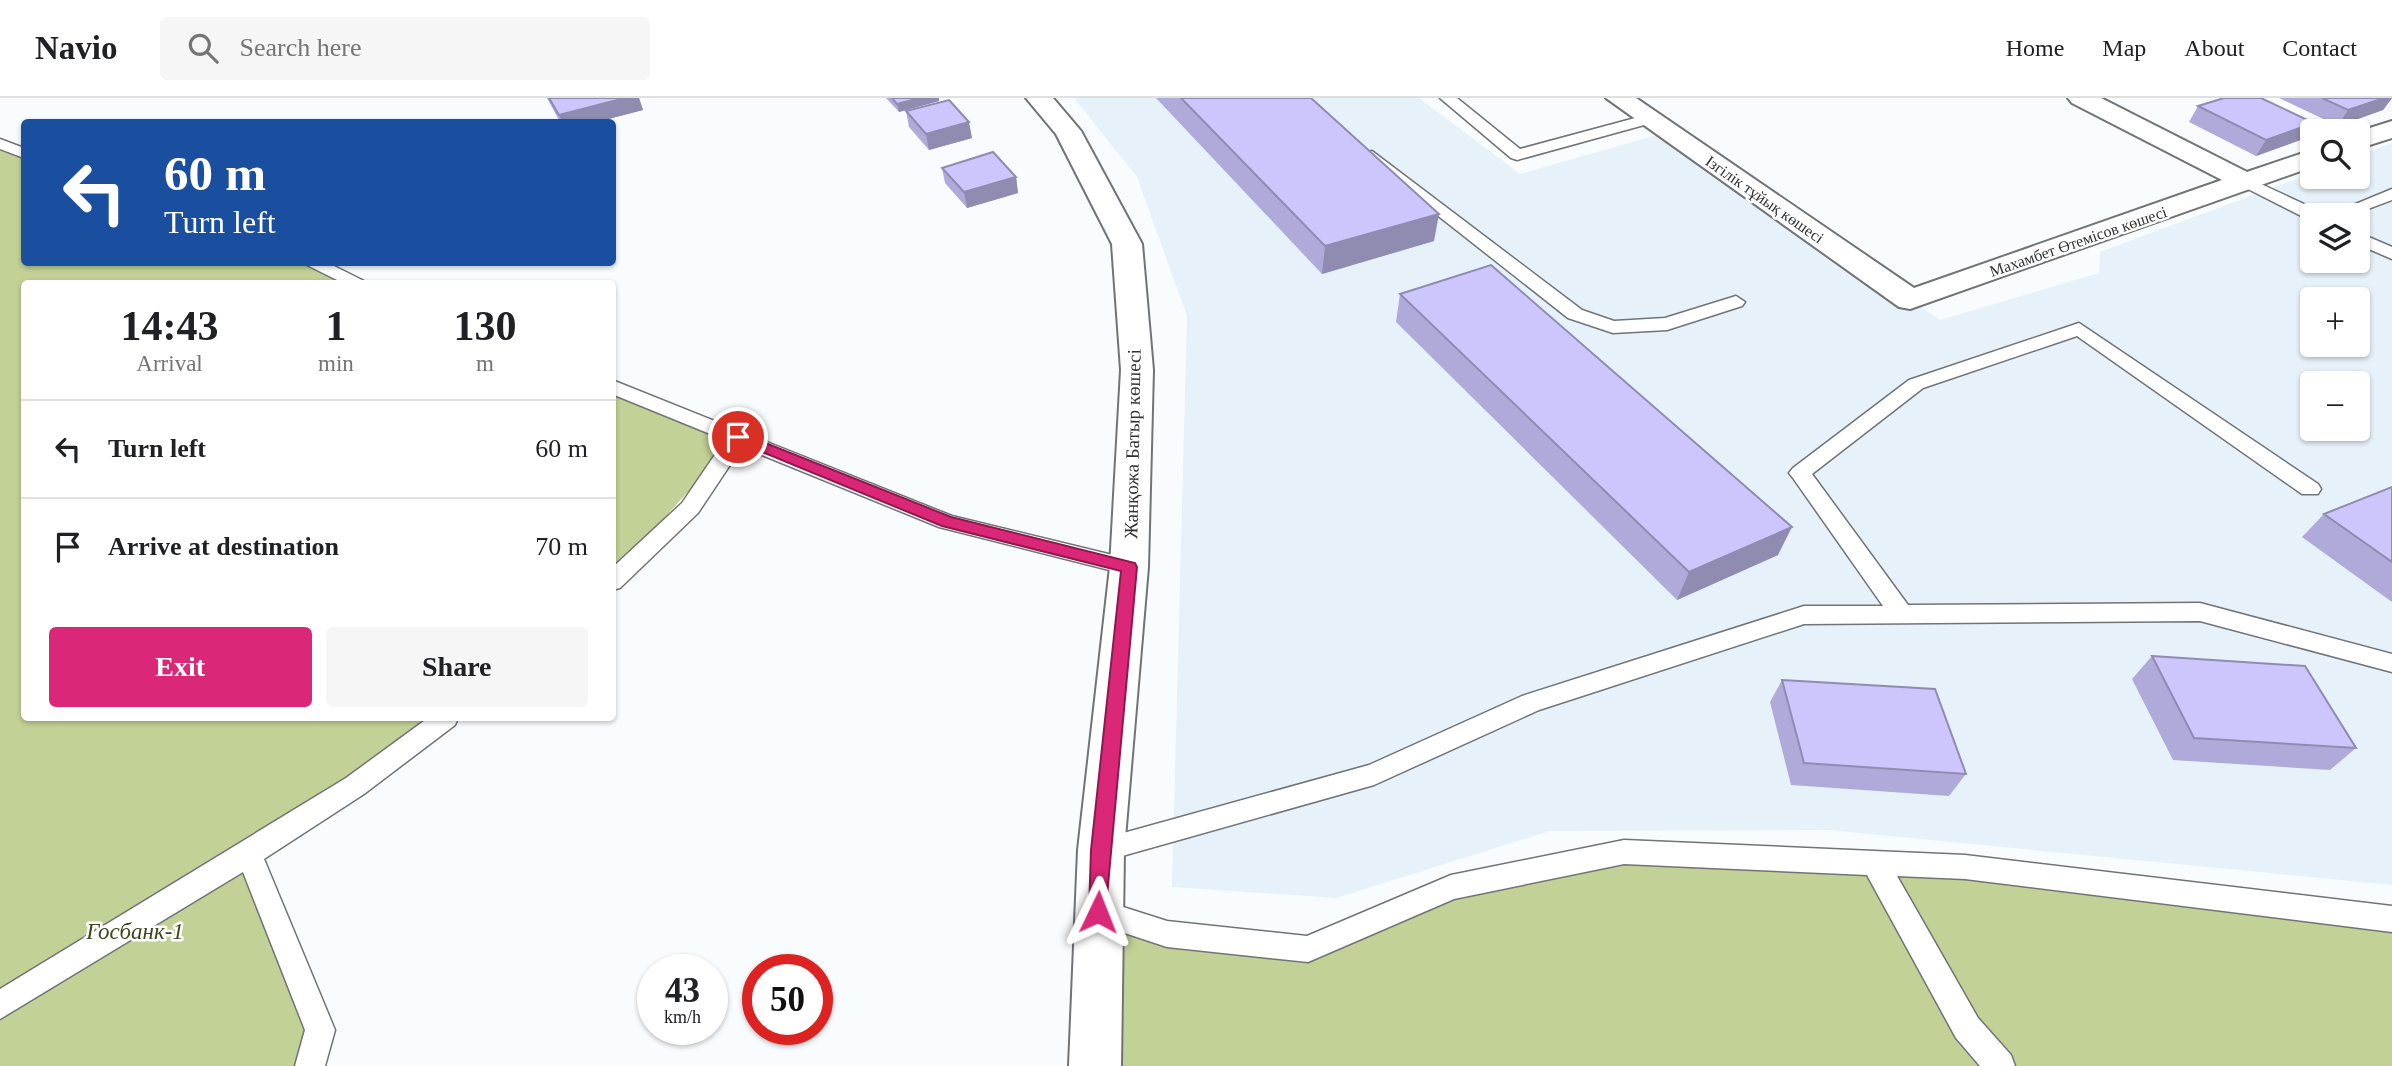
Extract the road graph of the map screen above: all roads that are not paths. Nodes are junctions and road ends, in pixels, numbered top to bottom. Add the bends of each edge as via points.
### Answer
1 (1040, 98) edge
2 (1448, 98) edge
3 (1619, 98) edge
4 (2081, 98) edge
5 (1650, 119) junction
6 (2392, 129) edge
7 (2370, 137) edge
8 (1353, 141) edge
9 (0, 144) edge
10 (21, 152) edge
11 (2300, 162) edge
12 (2246, 182) junction
13 (2392, 194) edge
14 (2368, 203) edge
15 (2300, 209) edge
16 (2370, 243) edge
17 (2392, 254) edge
18 (319, 266) edge
19 (352, 280) edge
20 (1910, 300) joint
21 (1736, 302) dead end
22 (616, 388) edge
23 (738, 437) junction
24 (2310, 489) dead end
25 (1129, 567) junction
26 (616, 578) edge
27 (1902, 615) junction
28 (2392, 663) edge
29 (442, 721) edge
30 (1101, 850) junction
31 (249, 854) junction
32 (1875, 863) junction
33 (1098, 912) junction
34 (2392, 919) edge
35 (0, 1005) edge
36 (310, 1066) edge
37 (1095, 1066) edge
38 (2000, 1066) edge

1 - 25 street, Жанқожа Батыр көшесі via 1068,131 1127,244 1137,370
2 - 5 lane via 1517,155
3 - 5 street, Ізгілік тұйық көшесі
4 - 12 street
5 - 20 street, Ізгілік тұйық көшесі
6 - 7 street
8 - 21 lane via 1575,314 1613,327 1667,324
9 - 10 lane
11 - 12 street, Махамбет Өтемісов көшесі
12 - 15 lane
12 - 20 street, Махамбет Өтемісов көшесі
13 - 14 lane
16 - 17 lane
18 - 19 lane
22 - 23 lane
23 - 25 lane via 947,522
23 - 26 lane via 690,508
24 - 27 lane via 2079,329 1916,384 1800,473
25 - 30 street, Жанқожа Батыр көшесі
27 - 28 lane via 2200,612
27 - 30 lane via 1804,615 1531,704 1374,774
29 - 31 lane via 355,786
30 - 33 street, Жанқожа Батыр көшесі
31 - 35 lane
31 - 36 lane via 320,1030
32 - 33 lane via 1624,852 1451,887 1308,949 1167,934
32 - 34 lane via 1965,867
32 - 38 lane via 1967,1028
33 - 37 street, Жанқожа Батыр көшесі

